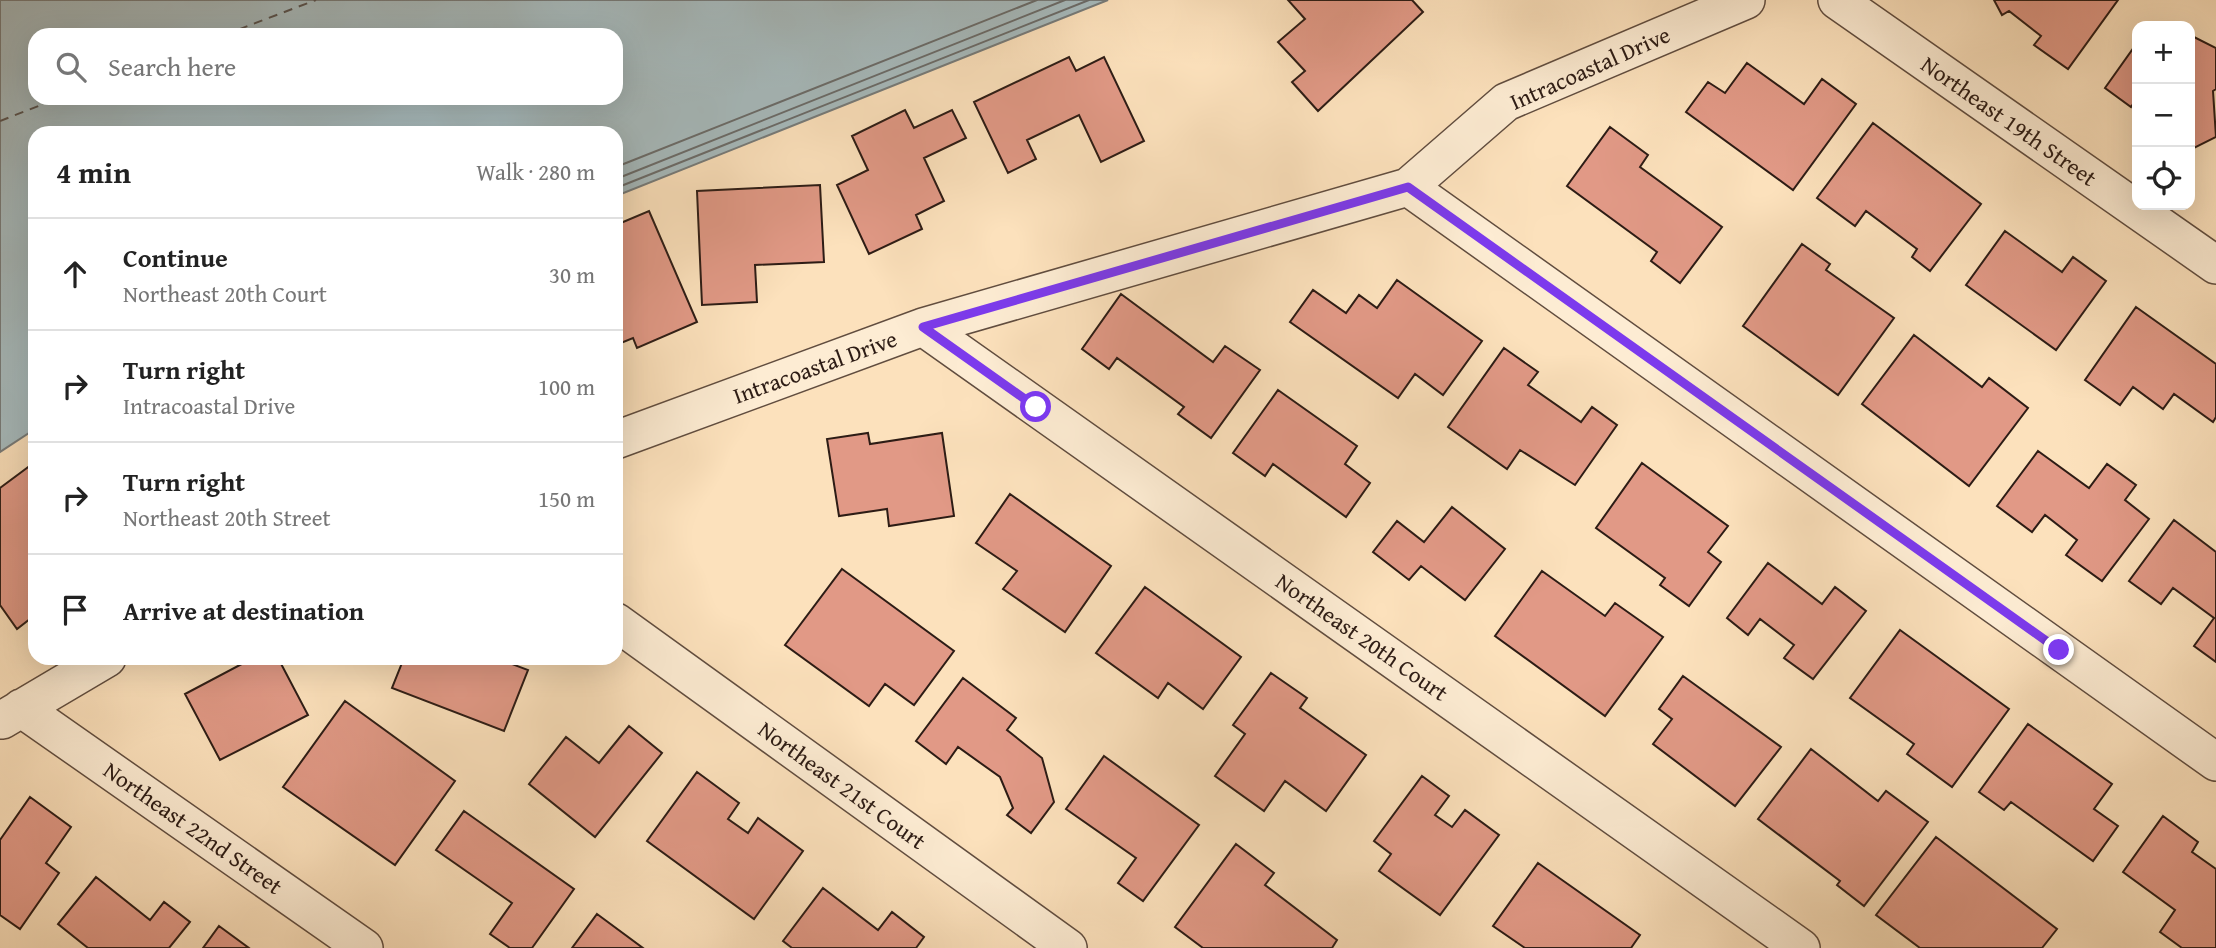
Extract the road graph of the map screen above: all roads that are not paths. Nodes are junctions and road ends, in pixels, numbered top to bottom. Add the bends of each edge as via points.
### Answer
1 (1746, 0) edge
2 (1837, 0) edge
3 (1408, 187) junction
4 (2216, 265) edge
5 (923, 327) junction
6 (623, 437) edge
7 (623, 627) edge
8 (95, 665) edge
9 (10, 714) edge
10 (2216, 762) edge
11 (364, 948) edge
12 (1068, 948) edge
13 (1801, 948) edge

1 - 3 street, Intracoastal Drive via 1506,102
2 - 4 street, Northeast 19th Street
3 - 5 street, Intracoastal Drive
3 - 10 street
5 - 6 street, Intracoastal Drive
5 - 13 street, Northeast 20th Court
7 - 12 street, Northeast 21st Court
8 - 9 street
9 - 11 street, Northeast 22nd Street

